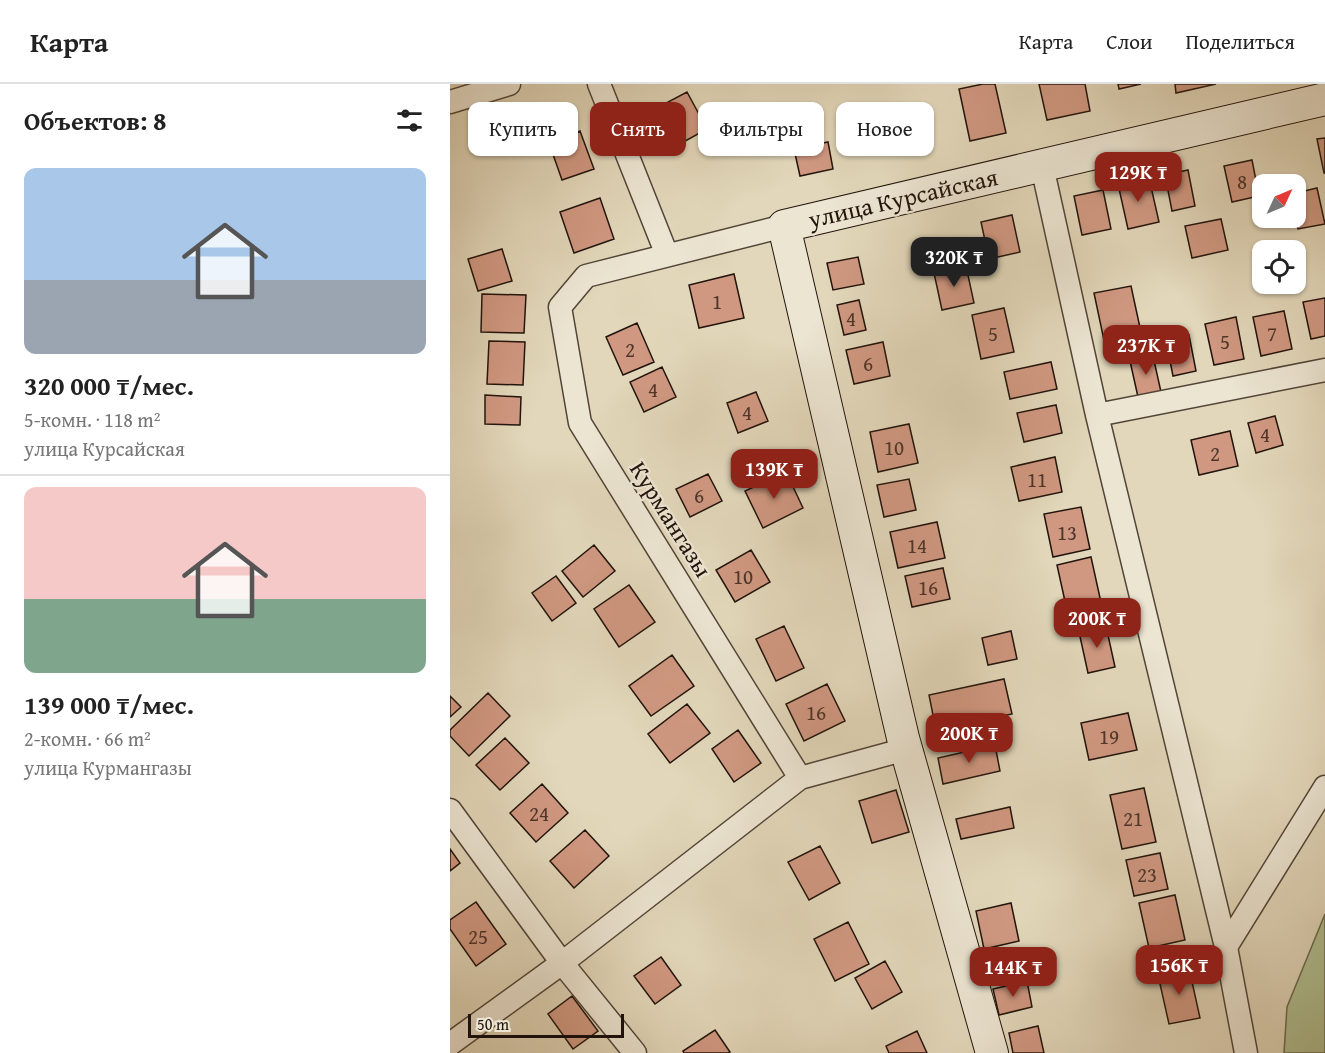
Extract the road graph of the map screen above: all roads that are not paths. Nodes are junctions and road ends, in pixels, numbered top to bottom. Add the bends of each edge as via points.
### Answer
1 (509, 84) edge
2 (599, 84) edge
3 (1325, 99) edge
4 (450, 102) edge
5 (1042, 166) junction
6 (784, 226) junction
7 (667, 255) junction
8 (586, 276) joint
9 (1325, 370) edge
10 (1097, 415) junction
11 (906, 749) junction
12 (800, 778) junction
13 (1325, 787) edge
14 (450, 810) edge
15 (1226, 947) junction
16 (562, 963) junction
17 (450, 1044) edge
18 (635, 1053) edge
19 (992, 1053) edge
20 (1246, 1053) edge

1 - 4 street
2 - 7 street
3 - 5 street, улица Курсайская
5 - 6 street, улица Курсайская
5 - 10 street
6 - 7 street, улица Курсайская
6 - 11 street
7 - 8 street, улица Курсайская
8 - 12 street, Курмангазы via 560,308 579,423
9 - 10 street
10 - 15 street
11 - 12 street
11 - 19 street
12 - 16 street
13 - 15 street
14 - 16 street
15 - 20 street
16 - 17 street
16 - 18 street

